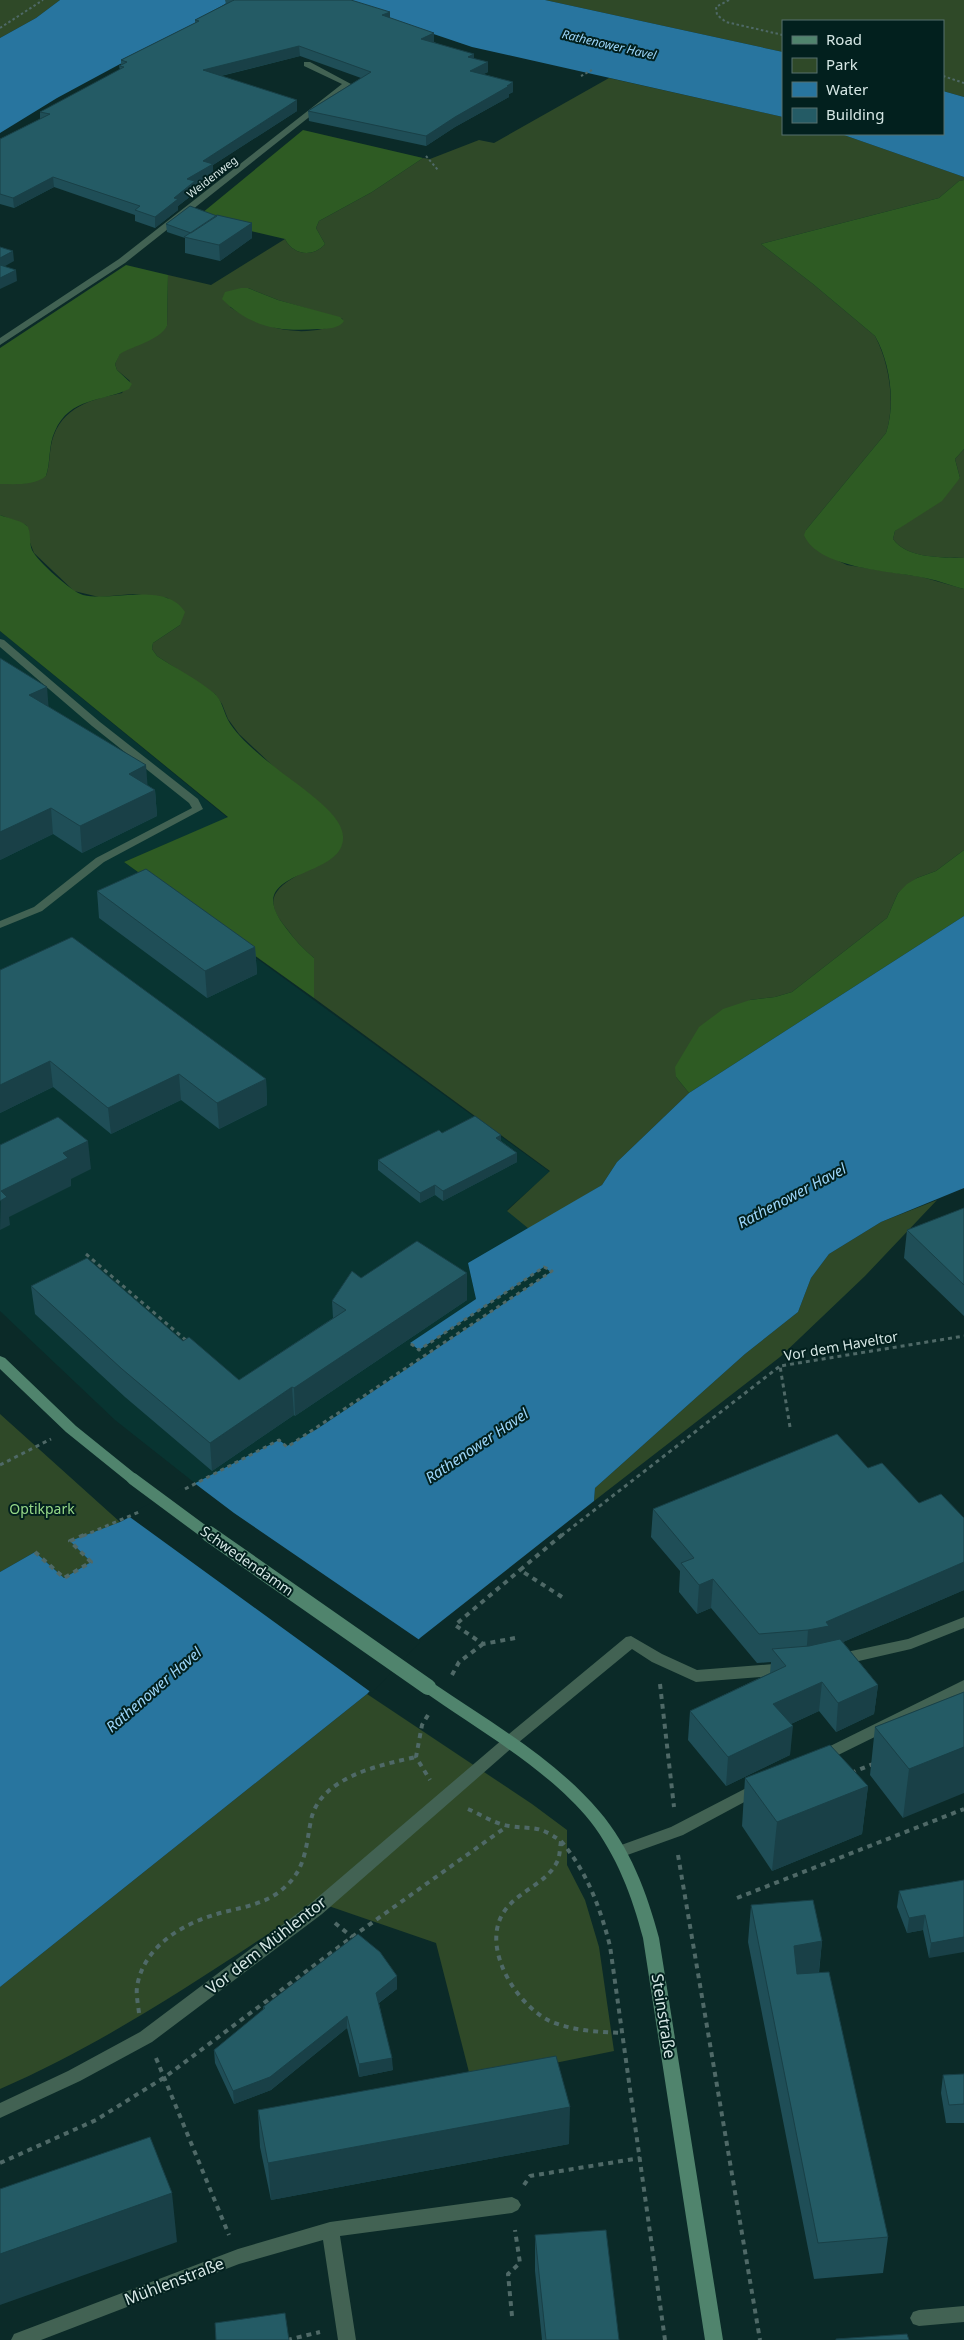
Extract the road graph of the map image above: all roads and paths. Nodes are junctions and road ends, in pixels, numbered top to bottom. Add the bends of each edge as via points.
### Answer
1 (43, 0) edge
2 (729, 0) edge
3 (0, 28) edge
4 (782, 35) edge
5 (307, 64) dead end
6 (592, 70) dead end
7 (581, 76) dead end
8 (944, 76) edge
9 (964, 83) edge
10 (426, 156) dead end
11 (438, 170) dead end
12 (0, 342) edge
13 (0, 642) edge
14 (0, 925) edge
15 (86, 1254) dead end
16 (964, 1336) edge
17 (189, 1342) edge
18 (410, 1343) dead end
19 (0, 1362) edge
20 (780, 1366) junction
21 (790, 1427) dead end
22 (36, 1446) dead end
23 (0, 1465) edge
24 (179, 1492) dead end
25 (146, 1509) dead end
26 (35, 1552) dead end
27 (520, 1570) junction
28 (562, 1597) dead end
29 (964, 1622) edge
30 (515, 1638) dead end
31 (483, 1644) junction
32 (657, 1658) junction
33 (460, 1662) dead end
34 (825, 1663) edge
35 (797, 1668) edge
36 (964, 1686) edge
37 (508, 1743) junction
38 (416, 1756) dead end
39 (881, 1761) edge
40 (804, 1765) edge
41 (845, 1776) edge
42 (769, 1783) edge
43 (964, 1809) edge
44 (507, 1826) dead end
45 (545, 1830) dead end
46 (677, 1830) junction
47 (561, 1841) junction
48 (686, 1851) dead end
49 (619, 1852) junction
50 (678, 1857) junction
51 (737, 1898) dead end
52 (329, 1918) dead end
53 (352, 1937) junction
54 (623, 2033) junction
55 (146, 2037) junction
56 (165, 2077) junction
57 (0, 2111) edge
58 (640, 2158) junction
59 (0, 2163) edge
60 (512, 2205) junction
61 (330, 2230) junction
62 (238, 2257) junction
63 (964, 2314) edge
64 (512, 2316) dead end
65 (919, 2318) dead end
66 (346, 2333) edge
67 (20, 2340) edge
68 (287, 2340) edge
69 (665, 2340) edge
70 (714, 2340) edge
71 (760, 2340) edge

1 - 3 path
2 - 4 path via 716,7 717,15 726,22
5 - 12 street, Weidenweg via 347,84 122,261
6 - 7 path
8 - 9 path
10 - 11 path
13 - 14 street via 96,724 194,801 198,809 100,860 38,909
15 - 17 path
16 - 20 path, Vor dem Haveltor
18 - 24 path via 419,1350 544,1267 552,1271 287,1447 279,1440
19 - 37 main road, Schwedendamm, bridge via 64,1423 172,1509
20 - 21 path, Vor dem Haveltor
20 - 27 path via 597,1506
22 - 23 path
25 - 26 path via 70,1541 91,1562 64,1578
27 - 28 path
27 - 31 path via 455,1625
29 - 34 street via 910,1644
30 - 31 path
31 - 33 path
32 - 35 street via 696,1676
32 - 37 street, Vor dem Mühlentor via 631,1641
32 - 46 path
36 - 40 street
37 - 49 main road, Steinstraße via 565,1786 604,1829
37 - 55 street, Vor dem Mühlentor via 316,1909
38 - 55 path via 366,1769 339,1781 324,1795 311,1818 310,1840 303,1866 287,1886 244,1910 199,1919 174,1932 155,1949 137,1986 139,2015
39 - 41 path
42 - 46 street
43 - 51 path
44 - 53 path
45 - 47 path
46 - 49 street
46 - 50 path
47 - 54 path via 573,1854 600,1907 610,1946
47 - 54 path via 558,1860 541,1881 514,1898 501,1916 494,1939 501,1962 524,2003 546,2020 568,2028
48 - 50 path
49 - 70 main road, Steinstraße via 645,1910 652,1938
50 - 71 path
52 - 53 path
53 - 56 path
54 - 58 path
55 - 56 path
55 - 57 street, Vor dem Mühlentor
56 - 59 path via 96,2120
56 - 62 path
58 - 60 path via 530,2176
58 - 69 path
60 - 61 street, Mühlenstraße
60 - 64 path via 520,2262 508,2274
61 - 62 street, Mühlenstraße
61 - 66 street
62 - 67 street, Mühlenstraße
63 - 65 street
66 - 68 path

